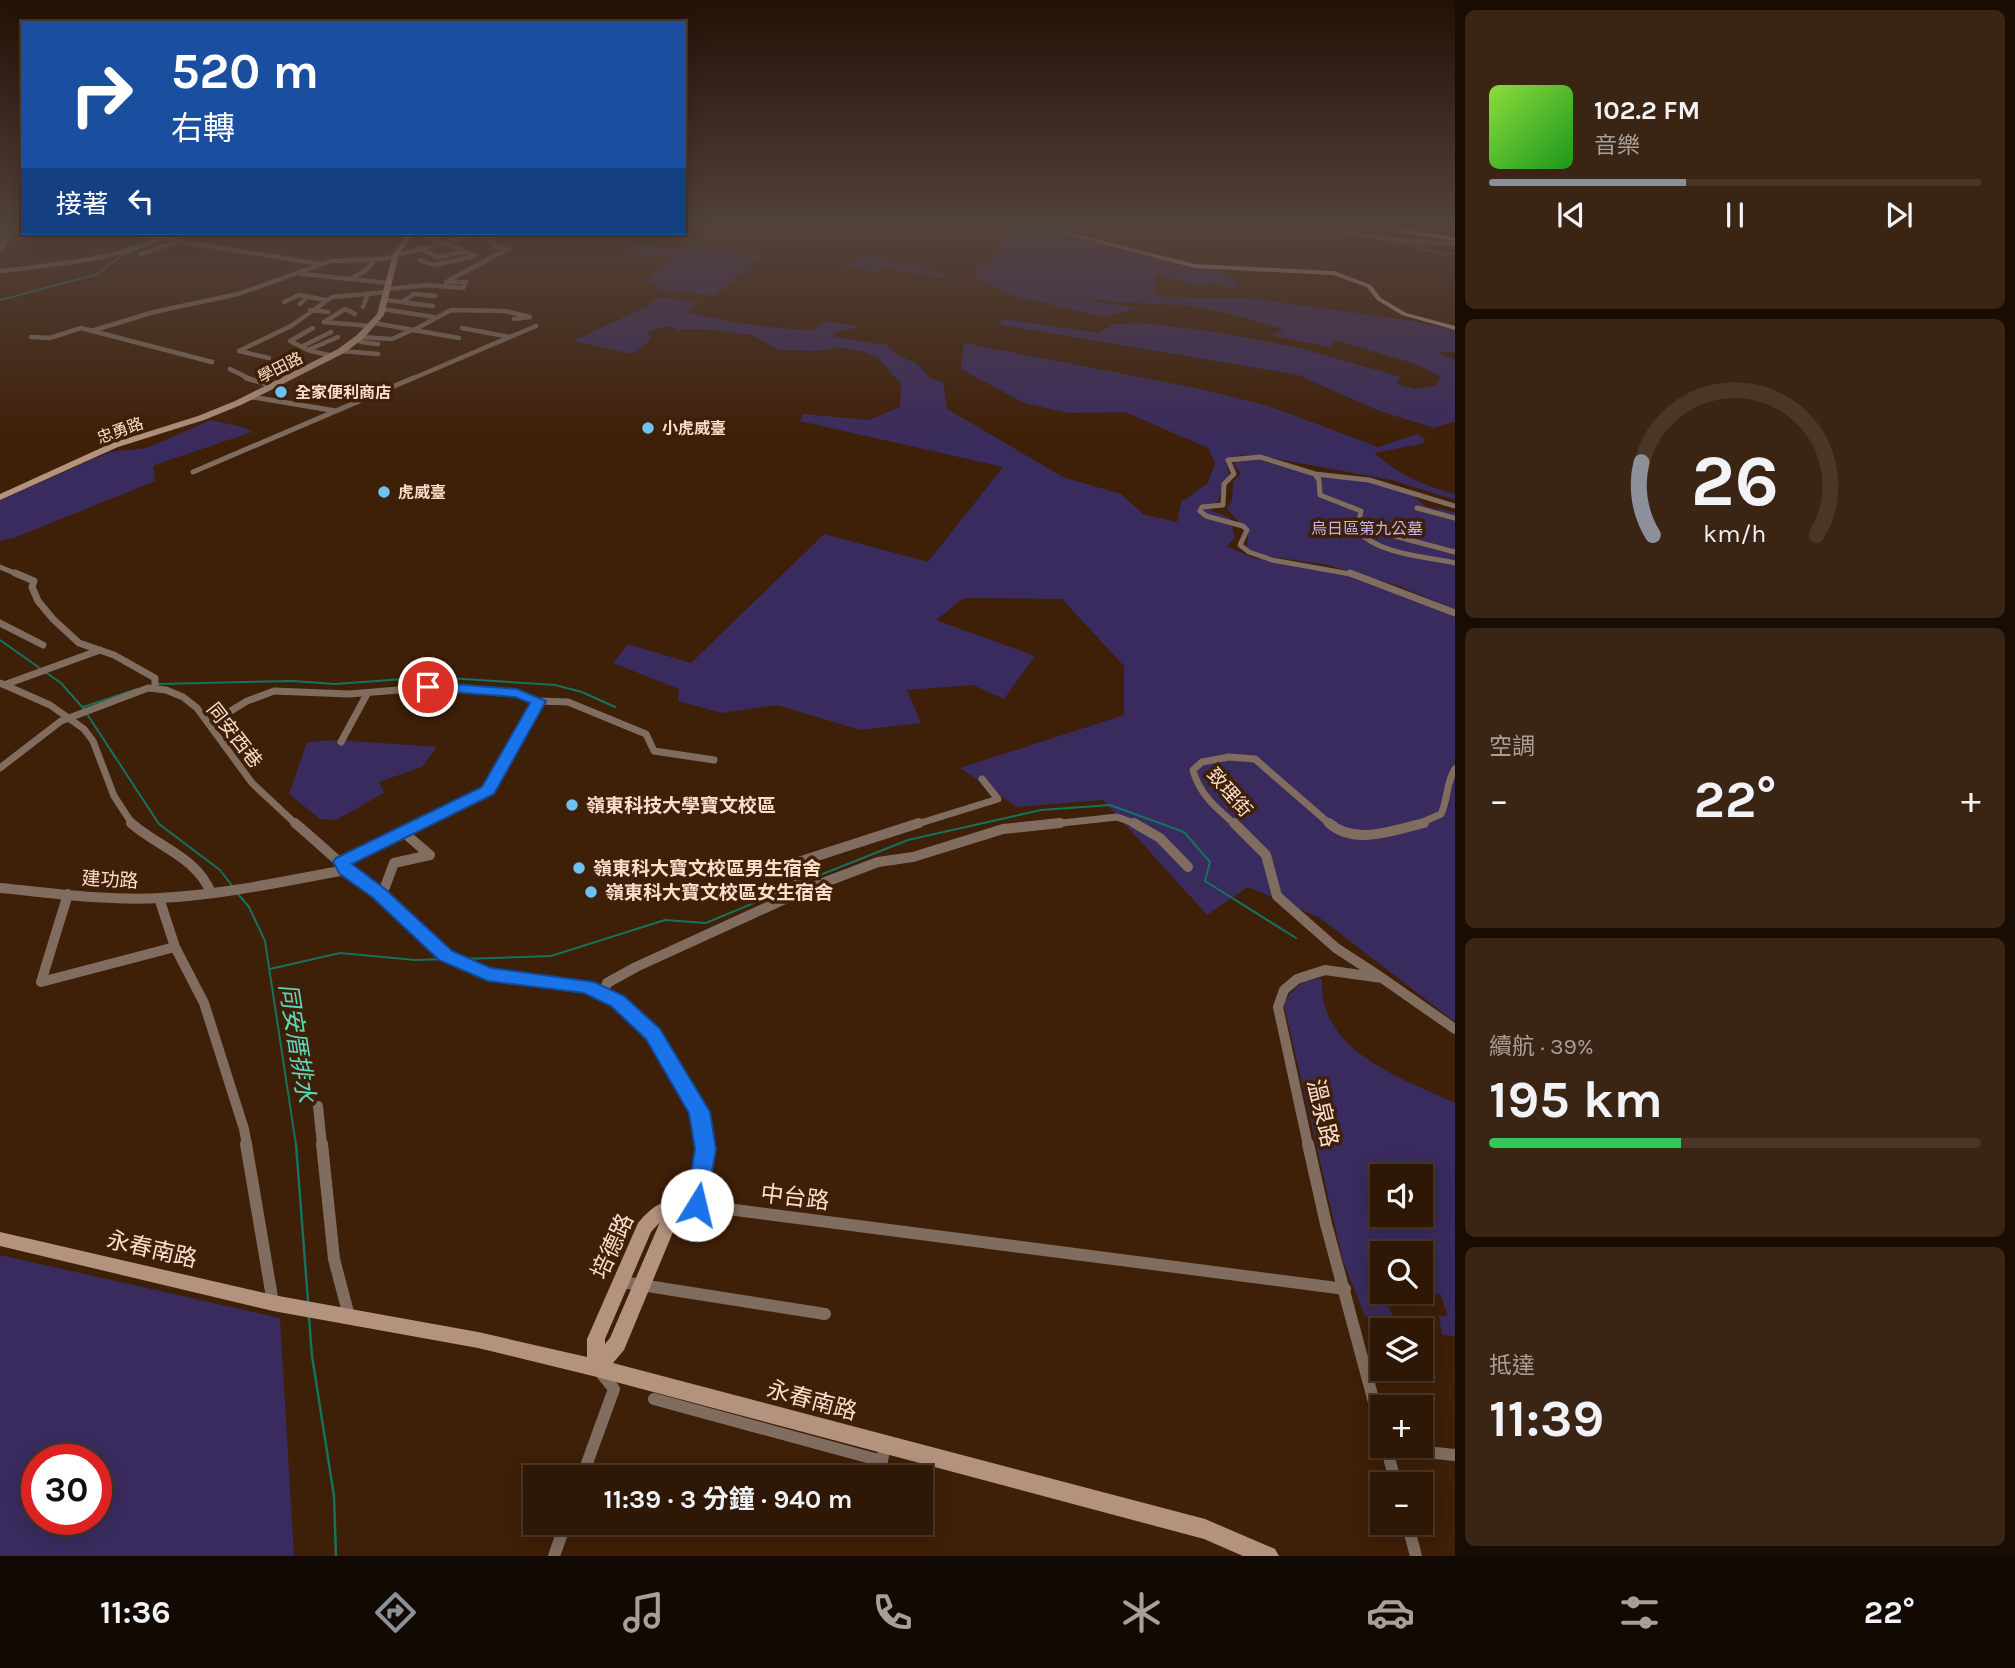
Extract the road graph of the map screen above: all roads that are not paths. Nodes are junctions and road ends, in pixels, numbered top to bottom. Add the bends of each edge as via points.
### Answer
1 (214, 300) edge
2 (287, 300) edge
3 (304, 300) edge
4 (326, 300) edge
5 (344, 300) edge
6 (348, 300) dead end
7 (366, 300) edge
8 (385, 300) edge
9 (399, 300) edge
10 (406, 300) edge
11 (423, 300) edge
12 (1381, 300) edge
13 (402, 302) junction
14 (284, 303) dead end
15 (300, 303) dead end
16 (363, 307) dead end
17 (382, 309) junction
18 (310, 310) junction
19 (328, 312) dead end
20 (355, 314) dead end
21 (434, 317) junction
22 (514, 319) dead end
23 (372, 324) junction
24 (536, 326) dead end
25 (313, 328) dead end
26 (462, 328) dead end
27 (1455, 328) edge
28 (413, 330) junction
29 (91, 331) junction
30 (331, 332) dead end
31 (31, 337) dead end
32 (338, 337) dead end
33 (510, 337) junction
34 (459, 338) dead end
35 (357, 339) junction
36 (378, 344) dead end
37 (300, 347) junction
38 (308, 351) junction
39 (341, 351) junction
40 (378, 354) dead end
41 (332, 356) junction
42 (269, 358) dead end
43 (212, 362) dead end
44 (230, 369) dead end
45 (273, 386) junction
46 (252, 397) junction
47 (338, 411) junction
48 (193, 472) dead end
49 (1315, 474) junction
50 (0, 497) edge
51 (1455, 506) edge
52 (1417, 509) dead end
53 (1455, 518) edge
54 (1357, 526) junction
55 (1455, 552) edge
56 (1455, 563) edge
57 (0, 567) edge
58 (1455, 613) edge
59 (0, 623) edge
60 (43, 645) dead end
61 (100, 650) junction
62 (2, 684) edge
63 (155, 688) junction
64 (367, 694) junction
65 (538, 701) junction
66 (69, 718) junction
67 (211, 723) junction
68 (341, 742) dead end
69 (715, 760) dead end
70 (0, 768) edge
71 (1455, 769) edge
72 (982, 779) dead end
73 (409, 837) dead end
74 (344, 866) junction
75 (1188, 867) dead end
76 (0, 888) edge
77 (807, 889) junction
78 (215, 893) junction
79 (378, 893) junction
80 (68, 894) junction
81 (159, 898) junction
82 (175, 947) junction
83 (1382, 978) junction
84 (603, 993) junction
85 (1455, 1029) edge
86 (318, 1106) dead end
87 (697, 1205) junction
88 (0, 1239) edge
89 (631, 1284) junction
90 (1345, 1289) junction
91 (274, 1303) junction
92 (825, 1314) dead end
93 (343, 1315) junction
94 (597, 1368) junction
95 (1372, 1395) edge
96 (654, 1399) dead end
97 (885, 1444) junction
98 (1433, 1452) edge
99 (1455, 1455) edge
100 (586, 1465) edge
101 (561, 1535) edge
102 (1410, 1535) edge
103 (554, 1556) edge
104 (1268, 1556) edge
105 (1416, 1556) edge

1 - 29 street
2 - 14 street
3 - 15 street
4 - 18 street
5 - 6 street
7 - 16 street
8 - 17 street, 學田路
9 - 13 street
10 - 13 street
11 - 13 street via 435,301
12 - 27 street via 1404,314
17 - 21 street
17 - 23 street, 學田路
18 - 19 street
18 - 42 street via 291,326 239,351
20 - 23 street via 345,309 324,322
21 - 22 street via 453,310 530,317
21 - 28 street
23 - 28 street
23 - 35 street, 學田路
24 - 33 street
25 - 37 street via 290,341
26 - 33 street
28 - 34 street
28 - 35 street via 392,339
29 - 31 street via 77,328 50,338
29 - 43 street
30 - 37 street
32 - 38 street
33 - 47 street
35 - 36 street
35 - 39 street, 學田路
37 - 38 street
38 - 41 street
39 - 40 street
39 - 41 street, 學田路
41 - 45 street, 學田路
44 - 45 street
45 - 46 street, 學田路
46 - 47 street
46 - 50 street, 忠勇路 via 106,449
47 - 48 street
49 - 51 street via 1381,480
49 - 54 street via 1320,495 1361,511
49 - 58 street via 1254,456 1238,456 1228,460 1234,474 1224,484 1223,505 1200,511 1243,526 1247,530 1240,545 1253,556 1339,570
52 - 53 street
54 - 55 street via 1393,531
54 - 56 street via 1359,534 1376,544
57 - 61 street, 同安西巷 via 34,581 38,601 59,626 79,642
59 - 60 street
61 - 62 street
61 - 63 street, 同安西巷 via 155,678
62 - 66 street
63 - 66 street
63 - 67 street, 同安西巷 via 176,695
64 - 65 street via 435,687 517,693
64 - 67 street via 274,691
64 - 68 street
65 - 69 street via 568,702 646,734 654,751
65 - 74 street via 489,790
66 - 70 street
66 - 78 street via 93,740 127,817 199,873
67 - 74 street, 同安西巷 via 253,783
71 - 83 street, 致理街 via 1448,780 1445,809 1434,820 1364,836 1337,830 1255,760 1229,757 1202,762 1193,770 1205,794 1266,855 1277,897 1336,947
72 - 77 street via 998,799 941,813 827,856 795,863 791,870
73 - 79 street via 430,855 394,863
74 - 78 street, 建功路
74 - 79 street
75 - 77 street via 1145,827 1117,817 1091,818 1003,830 913,857 878,862
76 - 80 street, 建功路
77 - 84 street via 636,967 607,983
78 - 81 street, 建功路
79 - 84 street via 429,942 468,968 509,978 587,986
80 - 81 street, 建功路
80 - 82 street via 41,982
81 - 82 street
82 - 91 street via 204,1003 244,1129
83 - 85 street, 溫泉路
83 - 90 street, 溫泉路 via 1314,972 1292,982 1278,1007
84 - 87 street via 653,1034 699,1112 706,1149
86 - 93 street
87 - 89 street, 培德路 via 666,1227
87 - 90 street, 中台路
88 - 91 street, 永春南路
89 - 92 street
89 - 94 street, 培德路 via 617,1344
90 - 95 street, 溫泉路
91 - 93 street, 永春南路
93 - 94 street, 永春南路
94 - 97 street, 永春南路
94 - 100 street via 614,1389
96 - 97 street via 882,1461
97 - 104 street, 永春南路 via 1205,1529
98 - 99 street
101 - 103 street
102 - 105 street

